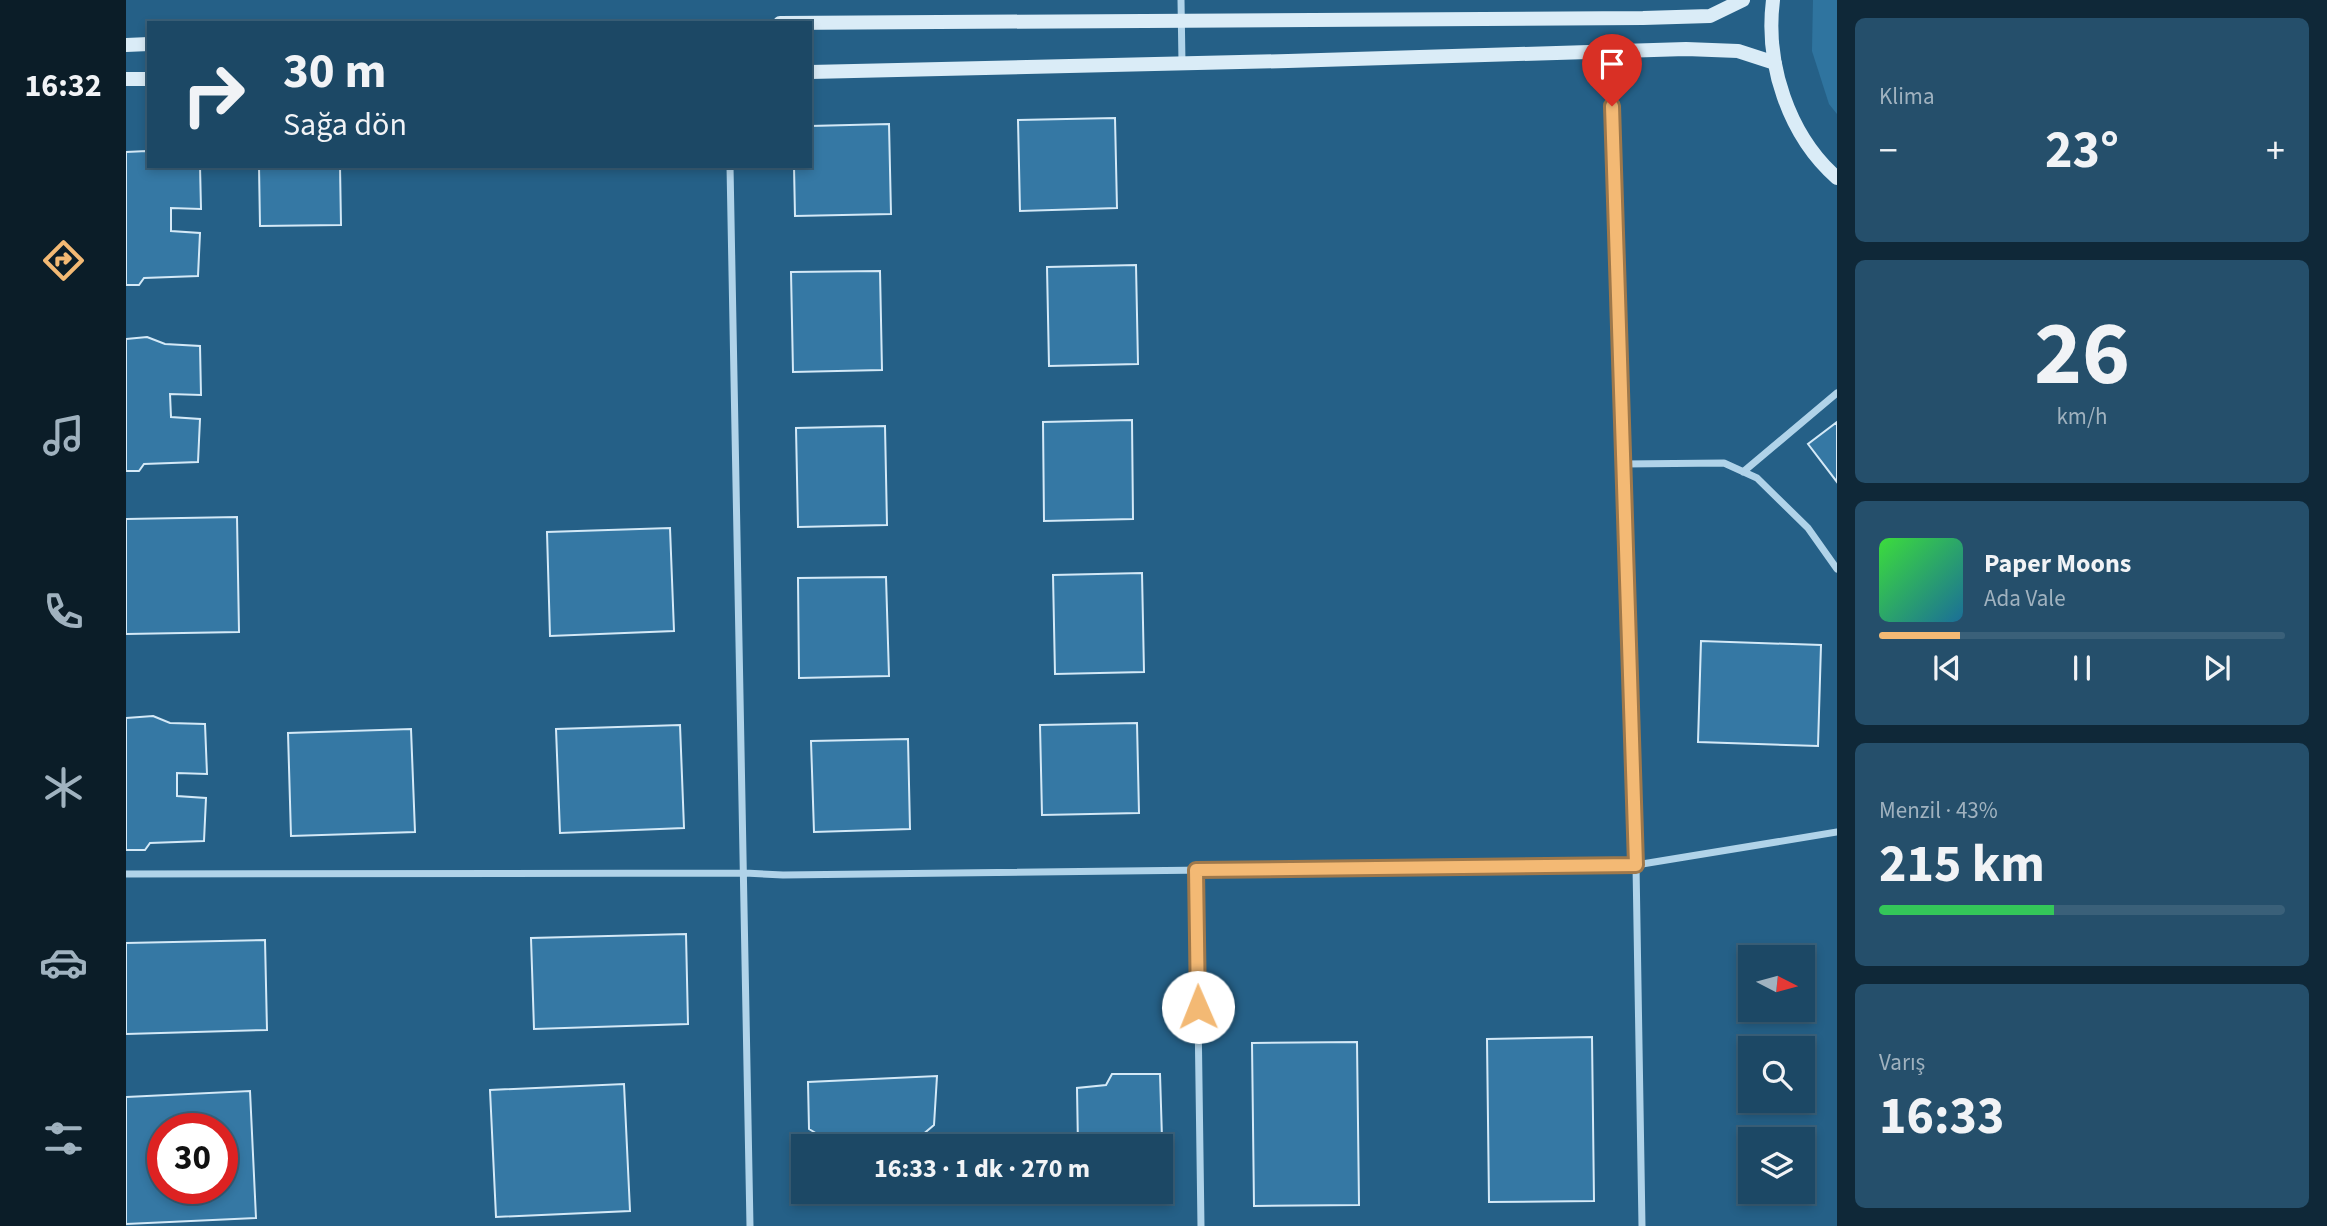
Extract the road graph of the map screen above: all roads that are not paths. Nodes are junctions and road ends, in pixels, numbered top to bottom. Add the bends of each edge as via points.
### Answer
1 (1181, 0) edge
2 (1743, 0) edge
3 (1773, 0) edge
4 (1181, 21) junction
5 (812, 23) edge
6 (147, 44) edge
7 (126, 45) edge
8 (1610, 51) junction
9 (1182, 63) junction
10 (1775, 63) junction
11 (812, 72) edge
12 (126, 79) edge
13 (147, 79) edge
14 (730, 168) edge
15 (1837, 178) edge
16 (1837, 393) edge
17 (1623, 464) junction
18 (1743, 472) junction
19 (1837, 569) edge
20 (1837, 832) edge
21 (1636, 865) junction
22 (1196, 870) junction
23 (745, 873) junction
24 (126, 874) edge
25 (750, 1226) edge
26 (1202, 1226) edge
27 (1642, 1226) edge

1 - 4 street
2 - 4 street via 1710,16
3 - 10 street
4 - 5 street
4 - 9 street
6 - 7 street
8 - 9 street
8 - 10 street via 1738,51
8 - 17 street
9 - 11 street
10 - 15 street via 1792,117
12 - 13 street
14 - 23 street
16 - 18 street
17 - 18 street via 1724,463
17 - 21 street
18 - 19 street via 1757,478 1808,528
20 - 21 street
21 - 22 street
21 - 27 street
22 - 23 street
22 - 26 street
23 - 24 street
23 - 25 street

